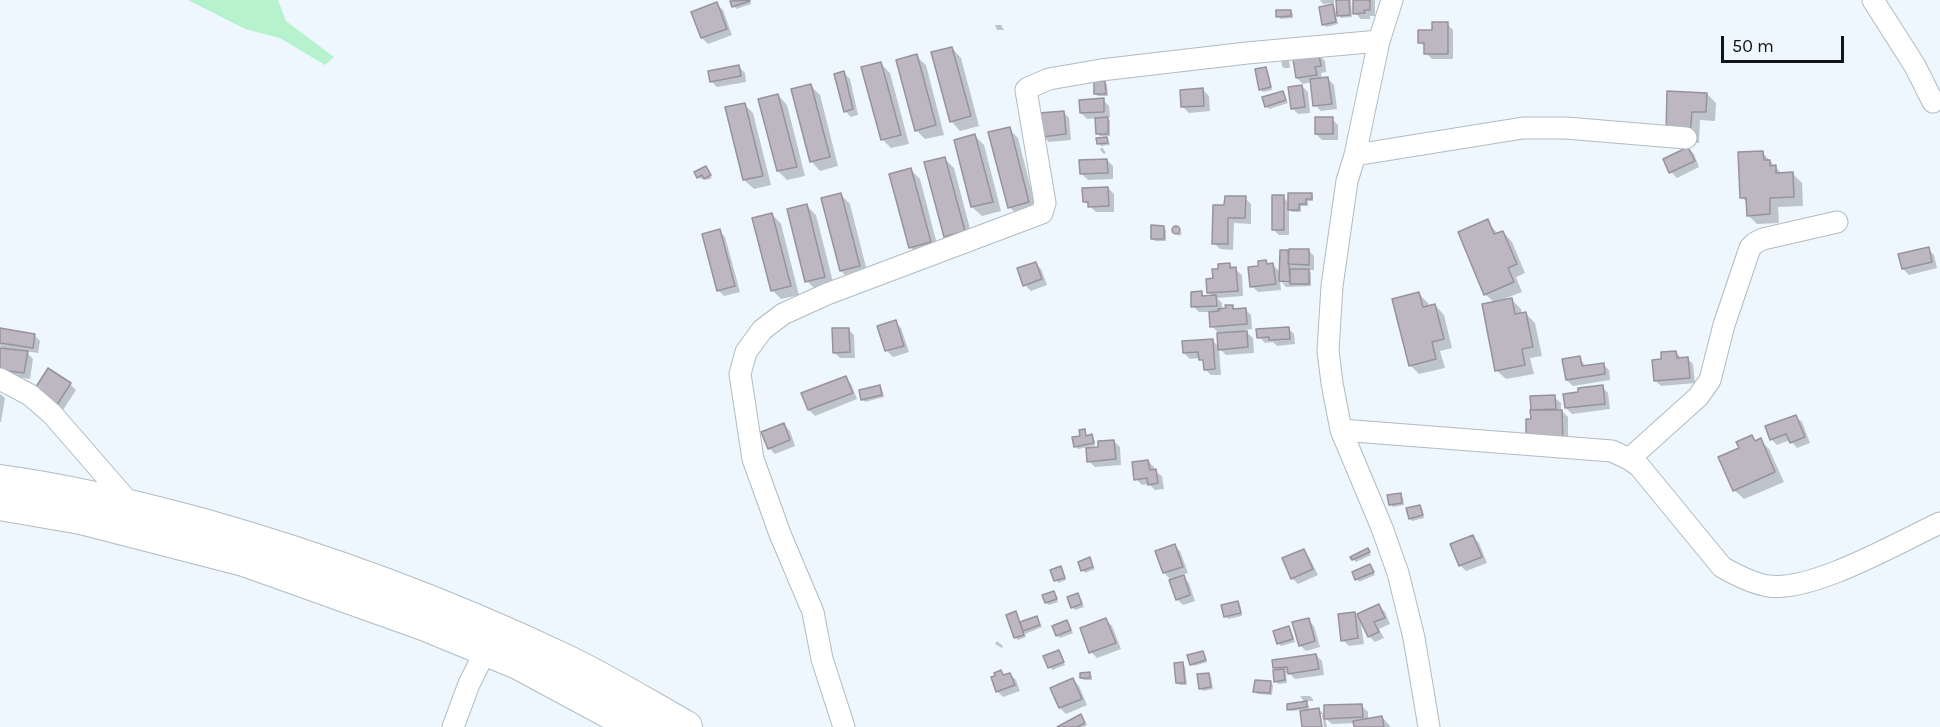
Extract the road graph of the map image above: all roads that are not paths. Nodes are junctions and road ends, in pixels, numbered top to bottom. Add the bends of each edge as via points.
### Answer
1 (1392, 0) edge
2 (1873, 0) edge
3 (1379, 41) junction
4 (1933, 102) dead end
5 (1686, 138) dead end
6 (1355, 155) junction
7 (1837, 222) dead end
8 (0, 379) edge
9 (1341, 430) junction
10 (1629, 459) junction
11 (0, 481) edge
12 (0, 504) edge
13 (132, 506) junction
14 (1940, 523) edge
15 (486, 650) junction
16 (453, 727) edge
17 (637, 727) edge
18 (686, 727) edge
19 (844, 727) edge
20 (1429, 727) edge

1 - 3 street
2 - 4 street via 1911,58
3 - 6 street
3 - 19 street via 1101,70 1028,88 1045,203 1042,213 826,294 783,314 762,330 746,352 740,374 753,459 813,612 822,659
5 - 6 street via 1523,128
6 - 9 street via 1347,181 1332,286 1328,351
7 - 10 street via 1762,239 1750,248 1710,380 1698,397
8 - 13 street via 30,395 52,414
9 - 10 street via 1612,451
9 - 20 street via 1398,573
10 - 14 street via 1639,466 1722,567 1769,586 1798,584 1832,573
11 - 13 highway
12 - 15 highway via 81,518 244,560
13 - 18 highway via 292,551 424,600 562,659
15 - 16 street
15 - 17 highway

